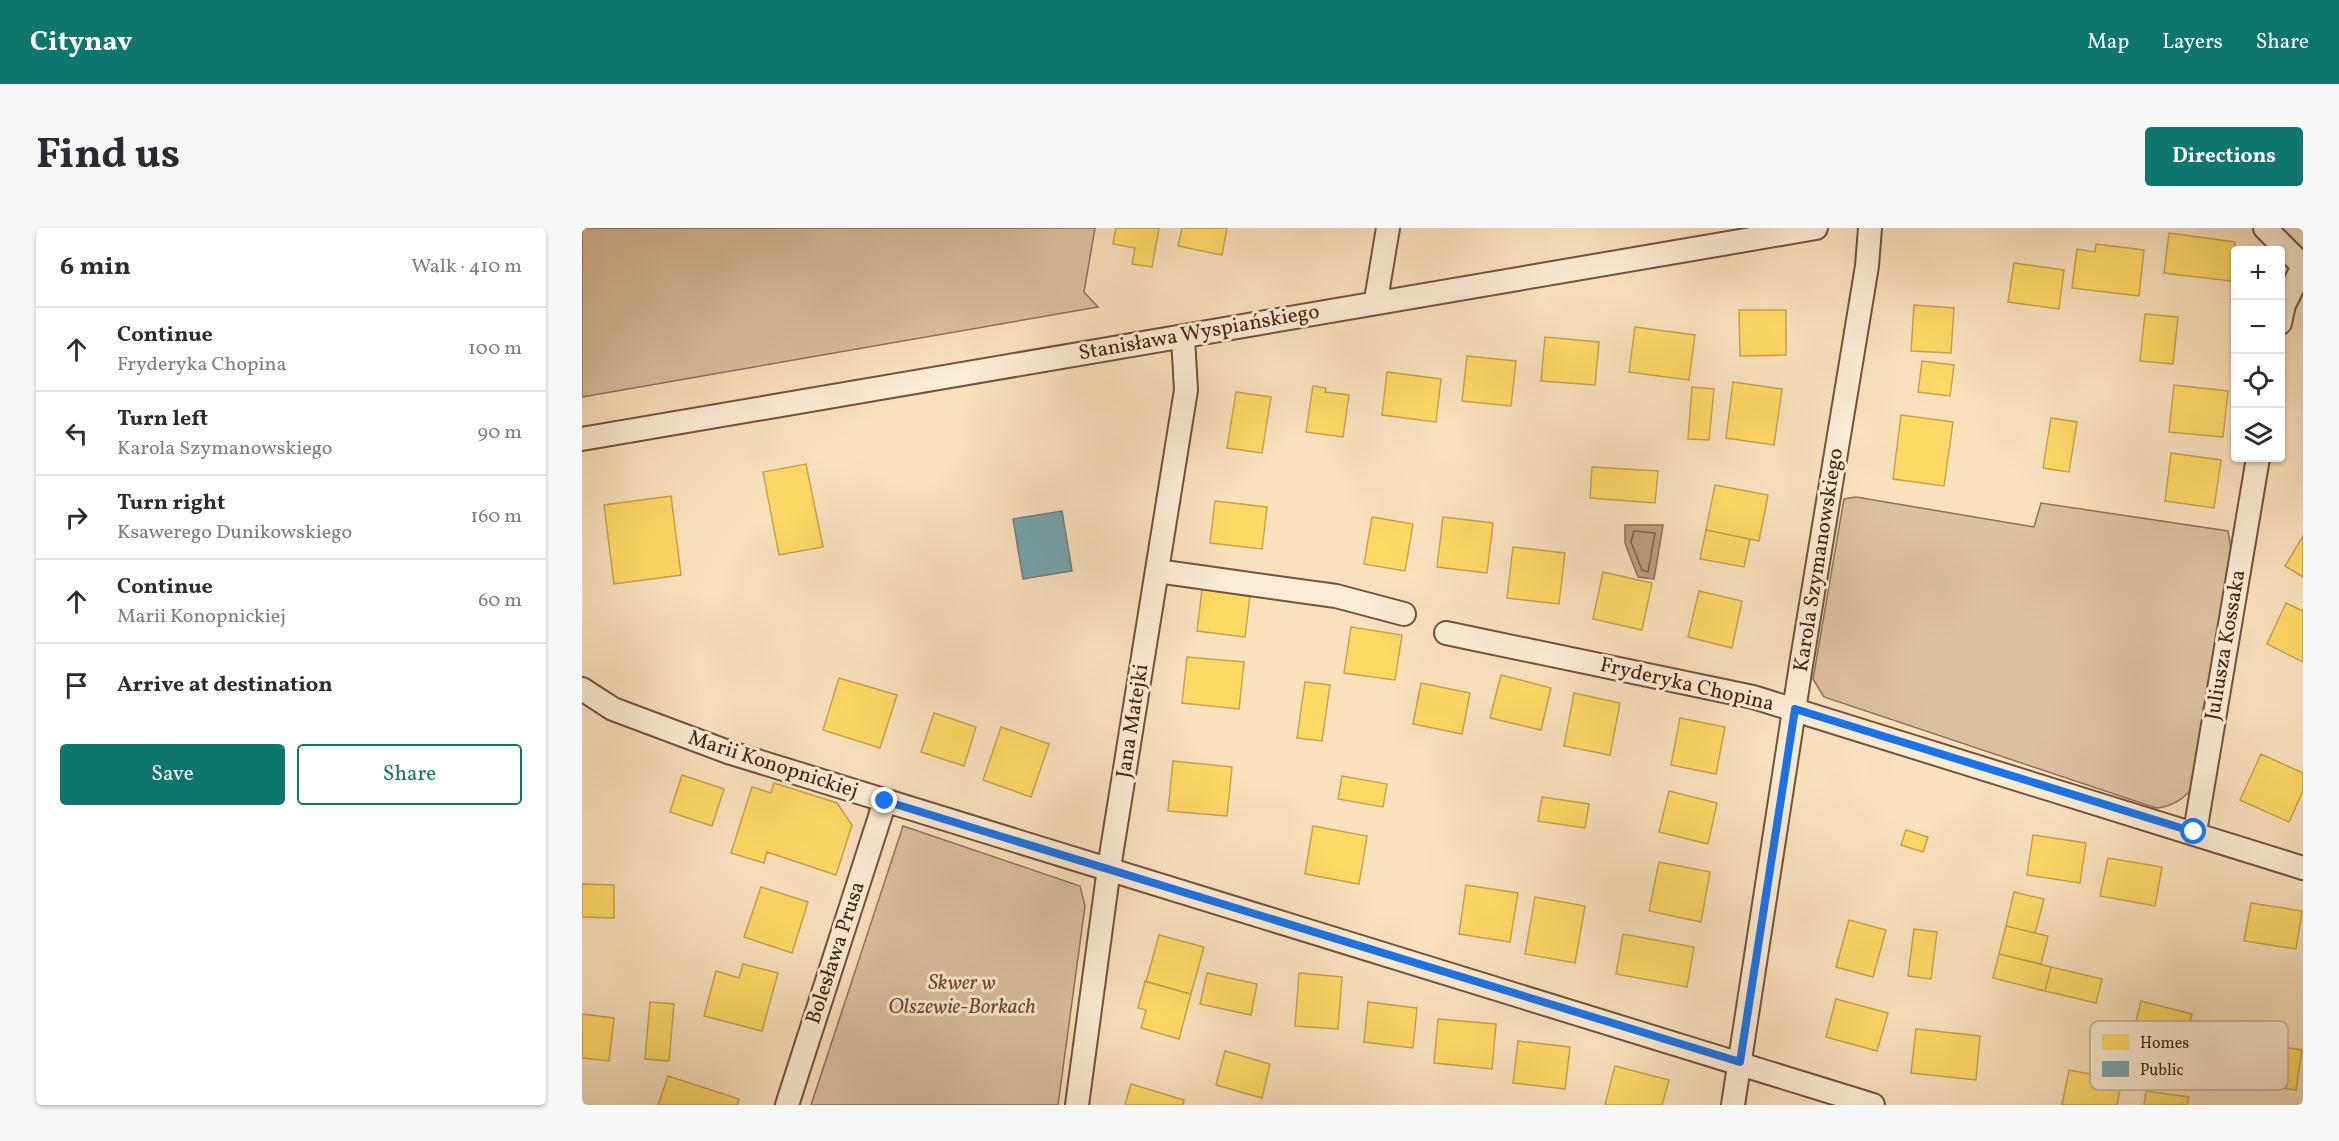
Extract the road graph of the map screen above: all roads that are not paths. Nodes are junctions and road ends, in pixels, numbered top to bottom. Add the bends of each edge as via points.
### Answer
1 (1388, 228) edge
2 (1816, 228) edge
3 (1870, 228) edge
4 (2265, 228) edge
5 (2303, 266) edge
6 (1376, 300) junction
7 (2285, 303) edge
8 (1184, 338) junction
9 (582, 439) edge
10 (2257, 462) edge
11 (1157, 571) junction
12 (1404, 614) dead end
13 (1446, 633) dead end
14 (582, 689) edge
15 (1795, 709) junction
16 (885, 801) junction
17 (2194, 832) junction
18 (1109, 868) junction
19 (2303, 868) edge
20 (1740, 1062) junction
21 (787, 1105) edge
22 (1077, 1105) edge
23 (1733, 1105) edge
24 (1873, 1105) edge

1 - 6 street
2 - 6 street, Stanisława Wyspiańskiego
3 - 15 street, Karola Szymanowskiego
4 - 5 street
5 - 7 street
6 - 8 street, Stanisława Wyspiańskiego
8 - 9 street, Stanisława Wyspiańskiego
8 - 11 street, Jana Matejki via 1186,390
10 - 17 street, Juliusza Kossaka
11 - 12 street via 1336,596
11 - 18 street, Jana Matejki
13 - 15 street, Fryderyka Chopina
14 - 16 street, Marii Konopnickiej via 613,709 659,728
15 - 17 street, Fryderyka Chopina
15 - 20 street, Karola Szymanowskiego
16 - 18 street, Marii Konopnickiej
16 - 21 street, Bolesława Prusa
17 - 19 street, Fryderyka Chopina
18 - 20 street, Marii Konopnickiej
18 - 22 street, Jana Matejki
20 - 23 street, Karola Szymanowskiego
20 - 24 street, Marii Konopnickiej

